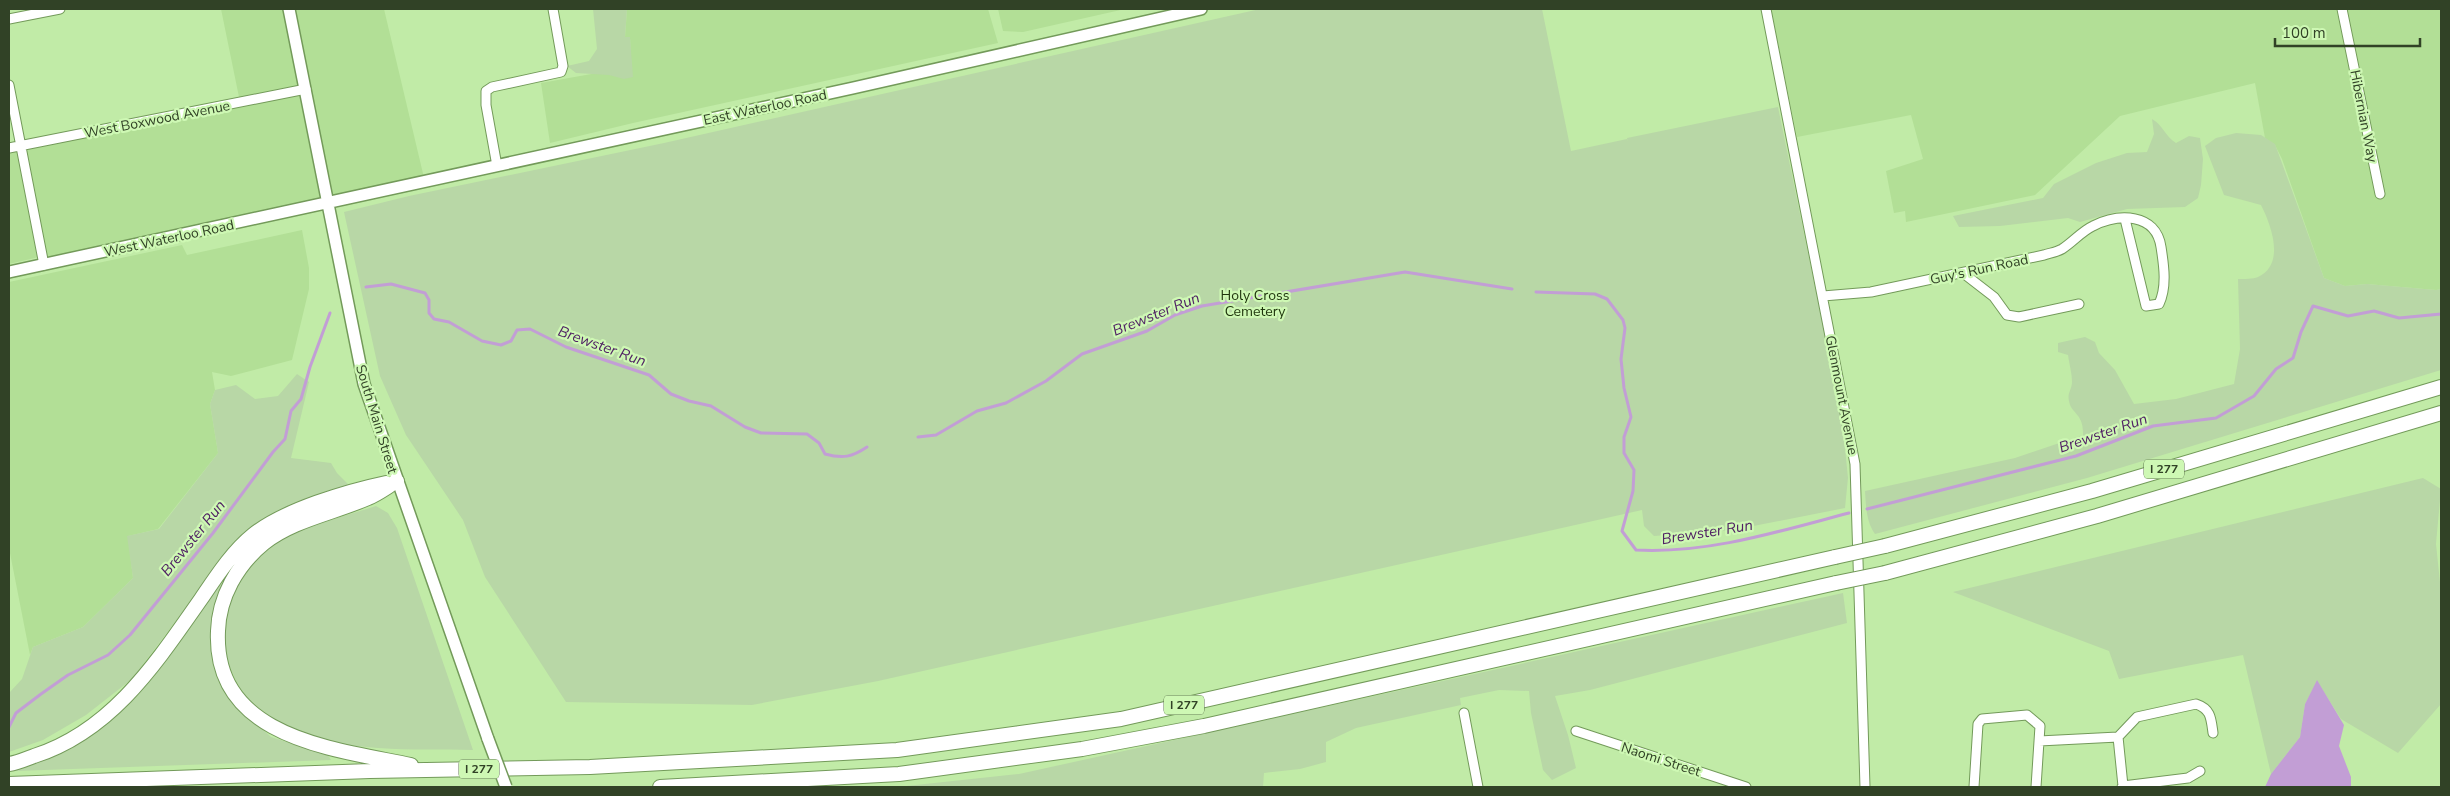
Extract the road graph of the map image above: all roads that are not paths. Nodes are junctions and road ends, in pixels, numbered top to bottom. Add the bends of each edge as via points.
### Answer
1 (60, 9) edge
2 (289, 9) edge
3 (553, 9) edge
4 (1201, 9) edge
5 (1766, 9) edge
6 (2342, 9) edge
7 (9, 19) edge
8 (9, 85) edge
9 (306, 89) junction
10 (20, 146) junction
11 (9, 148) edge
12 (498, 166) junction
13 (2380, 194) dead end
14 (329, 204) junction
15 (2125, 219) junction
16 (44, 265) junction
17 (9, 272) edge
18 (1962, 273) junction
19 (1823, 296) junction
20 (2079, 304) dead end
21 (2441, 387) edge
22 (2441, 413) edge
23 (397, 481) junction
24 (1464, 713) dead end
25 (1576, 731) dead end
26 (2212, 733) dead end
27 (2118, 737) junction
28 (2039, 741) junction
29 (9, 764) edge
30 (437, 770) junction
31 (2200, 771) dead end
32 (2177, 783) edge
33 (9, 784) edge
34 (506, 787) edge
35 (660, 787) edge
36 (1478, 787) edge
37 (1746, 787) edge
38 (1865, 787) edge
39 (1974, 787) edge
40 (2036, 787) edge
41 (2122, 787) edge

1 - 7 street
2 - 9 main road, South Main Street
3 - 12 street via 563,66 561,72 492,87 485,94
4 - 12 main road, East Waterloo Road
5 - 19 street, Glenmount Avenue
6 - 13 street, Hibernian Way
8 - 10 street
9 - 10 street, West Boxwood Avenue
9 - 14 main road, South Main Street
10 - 11 street, West Boxwood Avenue
10 - 16 street
12 - 14 main road, East Waterloo Road
14 - 16 main road, West Waterloo Road
14 - 23 main road, South Main Street via 364,384
15 - 15 street, Guy's Run Road via 2153,225 2159,235 2165,292 2159,304 2146,306
15 - 18 street, Guy's Run Road via 2093,226 2062,249 2044,255
16 - 17 main road, West Waterloo Road
18 - 19 street, Guy's Run Road via 1870,292
18 - 20 street via 1994,296 2007,315 2019,317
19 - 38 street, Glenmount Avenue via 1848,418 1858,497
21 - 30 highway, I 277, bridge via 2092,491 1885,546 1121,719 896,750 590,767
22 - 35 highway, I 277, bridge via 2097,516 1885,573 1196,728 1082,749 899,774
23 - 29 highway via 367,487 288,514 252,535 229,560 122,703 94,726 62,745
23 - 30 highway via 369,498 278,534 253,553 241,566 225,596 218,625 218,649 226,676 242,703 262,722 326,747
23 - 34 main road, South Main Street, bridge
24 - 36 street
25 - 37 street, Naomi Street
26 - 27 street via 2211,714 2196,704 2137,717
27 - 28 street
27 - 41 street
28 - 39 street via 2040,726 2027,715 1982,718 1978,724
28 - 40 street
30 - 33 highway, I 277
31 - 32 street
32 - 41 street

